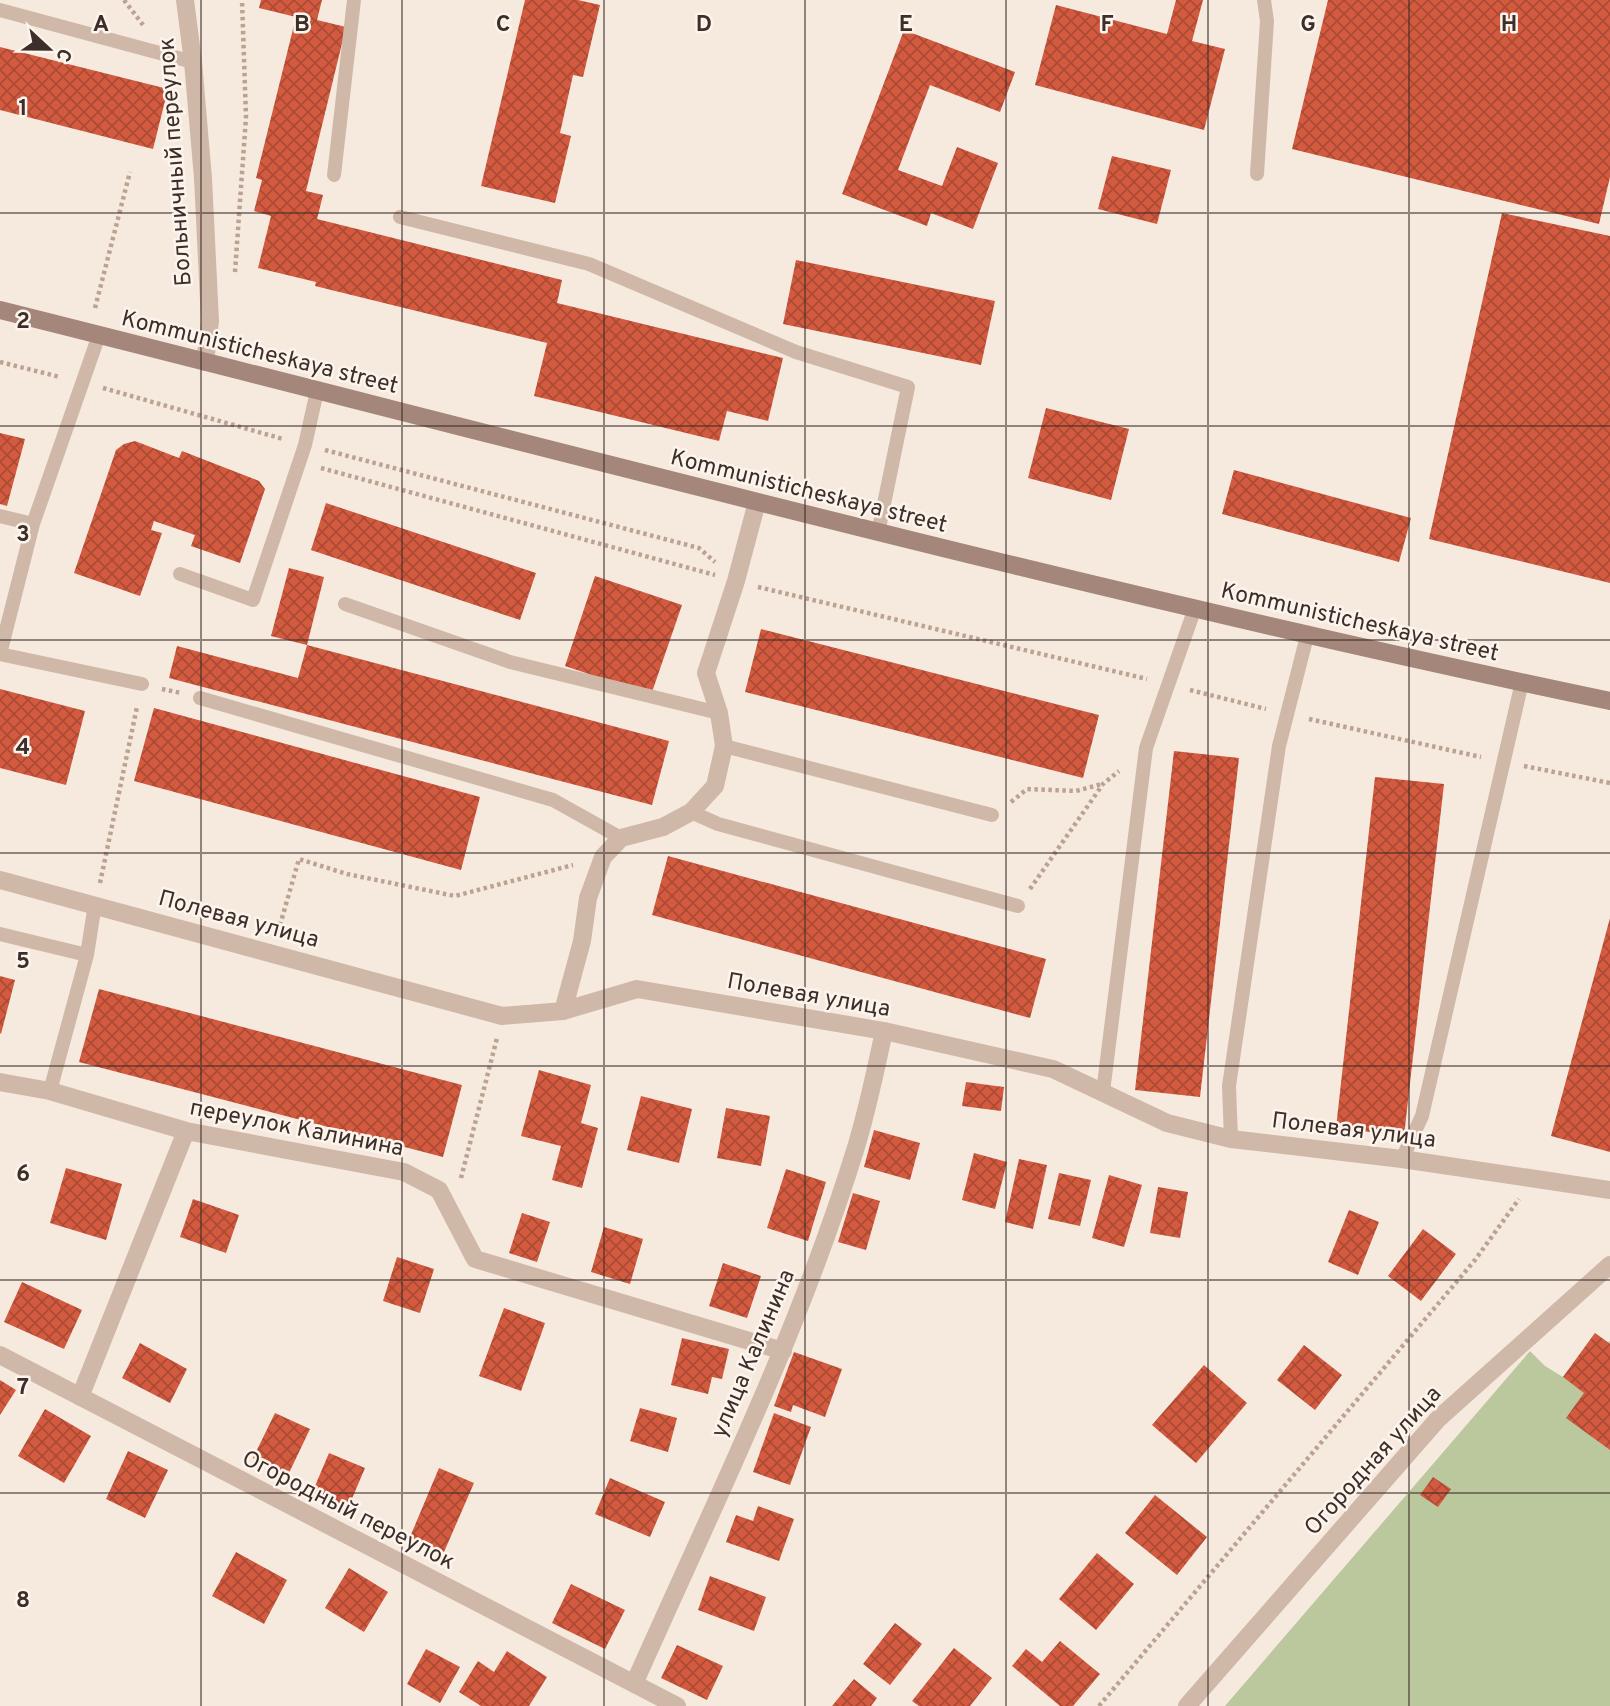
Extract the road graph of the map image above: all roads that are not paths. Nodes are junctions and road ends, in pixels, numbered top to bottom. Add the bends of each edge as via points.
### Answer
1 (185, 0) edge
2 (354, 0) edge
3 (1264, 0) edge
4 (0, 10) edge
5 (193, 61) junction
6 (1256, 174) dead end
7 (334, 175) dead end
8 (400, 218) dead end
9 (0, 310) edge
10 (99, 335) junction
11 (205, 362) junction
12 (317, 391) junction
13 (757, 502) junction
14 (0, 516) edge
15 (33, 524) junction
16 (878, 533) junction
17 (180, 574) dead end
18 (345, 604) dead end
19 (1195, 608) junction
20 (1307, 636) junction
21 (1522, 682) junction
22 (142, 684) road end
23 (200, 698) road end
24 (1610, 701) edge
25 (719, 713) junction
26 (724, 746) junction
27 (691, 812) junction
28 (992, 815) road end
29 (621, 838) junction
30 (0, 880) edge
31 (95, 904) junction
32 (1018, 905) road end
33 (0, 934) edge
34 (86, 955) junction
35 (563, 1011) junction
36 (884, 1031) junction
37 (0, 1082) edge
38 (50, 1091) junction
39 (1103, 1092) junction
40 (186, 1131) junction
41 (1231, 1139) junction
42 (1402, 1159) junction
43 (1610, 1190) edge
44 (1610, 1265) edge
45 (783, 1351) junction
46 (0, 1355) edge
47 (80, 1397) junction
48 (634, 1684) junction
49 (677, 1706) edge
50 (1187, 1706) edge

1 - 5 street, Больничный переулок
2 - 7 lane
3 - 6 lane via 1267,21
4 - 5 lane
5 - 11 street, Больничный переулок via 210,321
8 - 16 lane via 589,264 796,352 908,387
9 - 10 main road, Kommunisticheskaya street
10 - 11 main road, Kommunisticheskaya street
10 - 15 lane
11 - 12 main road, Kommunisticheskaya street
12 - 13 main road, Kommunisticheskaya street
12 - 17 lane via 305,445 253,600
13 - 16 main road, Kommunisticheskaya street
13 - 25 street via 706,673
14 - 15 lane
15 - 22 lane via 0,654
16 - 19 main road, Kommunisticheskaya street
18 - 25 lane via 510,662
19 - 20 main road, Kommunisticheskaya street
19 - 39 lane via 1146,748
20 - 21 main road, Kommunisticheskaya street
20 - 41 lane via 1279,746 1228,1086
21 - 24 main road, Kommunisticheskaya street
21 - 42 lane via 1422,1115
23 - 29 lane via 553,800
25 - 26 street
26 - 27 street via 715,786
26 - 28 lane
27 - 29 street via 663,827
27 - 32 lane via 718,824
29 - 35 street via 603,858 588,898
30 - 31 street, Полевая улица
31 - 34 lane
31 - 35 street, Полевая улица via 502,1016
33 - 34 lane
34 - 38 lane
35 - 36 street, Полевая улица via 637,989
36 - 39 street, Полевая улица via 1054,1069
36 - 45 street, улица Калинина via 857,1144
37 - 38 street, переулок Калинина
38 - 40 street, переулок Калинина
39 - 41 street, Полевая улица via 1167,1123
40 - 45 street, переулок Калинина via 404,1172 439,1190 475,1259
40 - 47 street
41 - 42 street, Полевая улица
42 - 43 street, Полевая улица
44 - 50 street, Огородная улица via 1438,1419
45 - 48 street, улица Калинина
46 - 47 street, Огородный переулок
47 - 48 street, Огородный переулок
48 - 49 street, Огородный переулок

